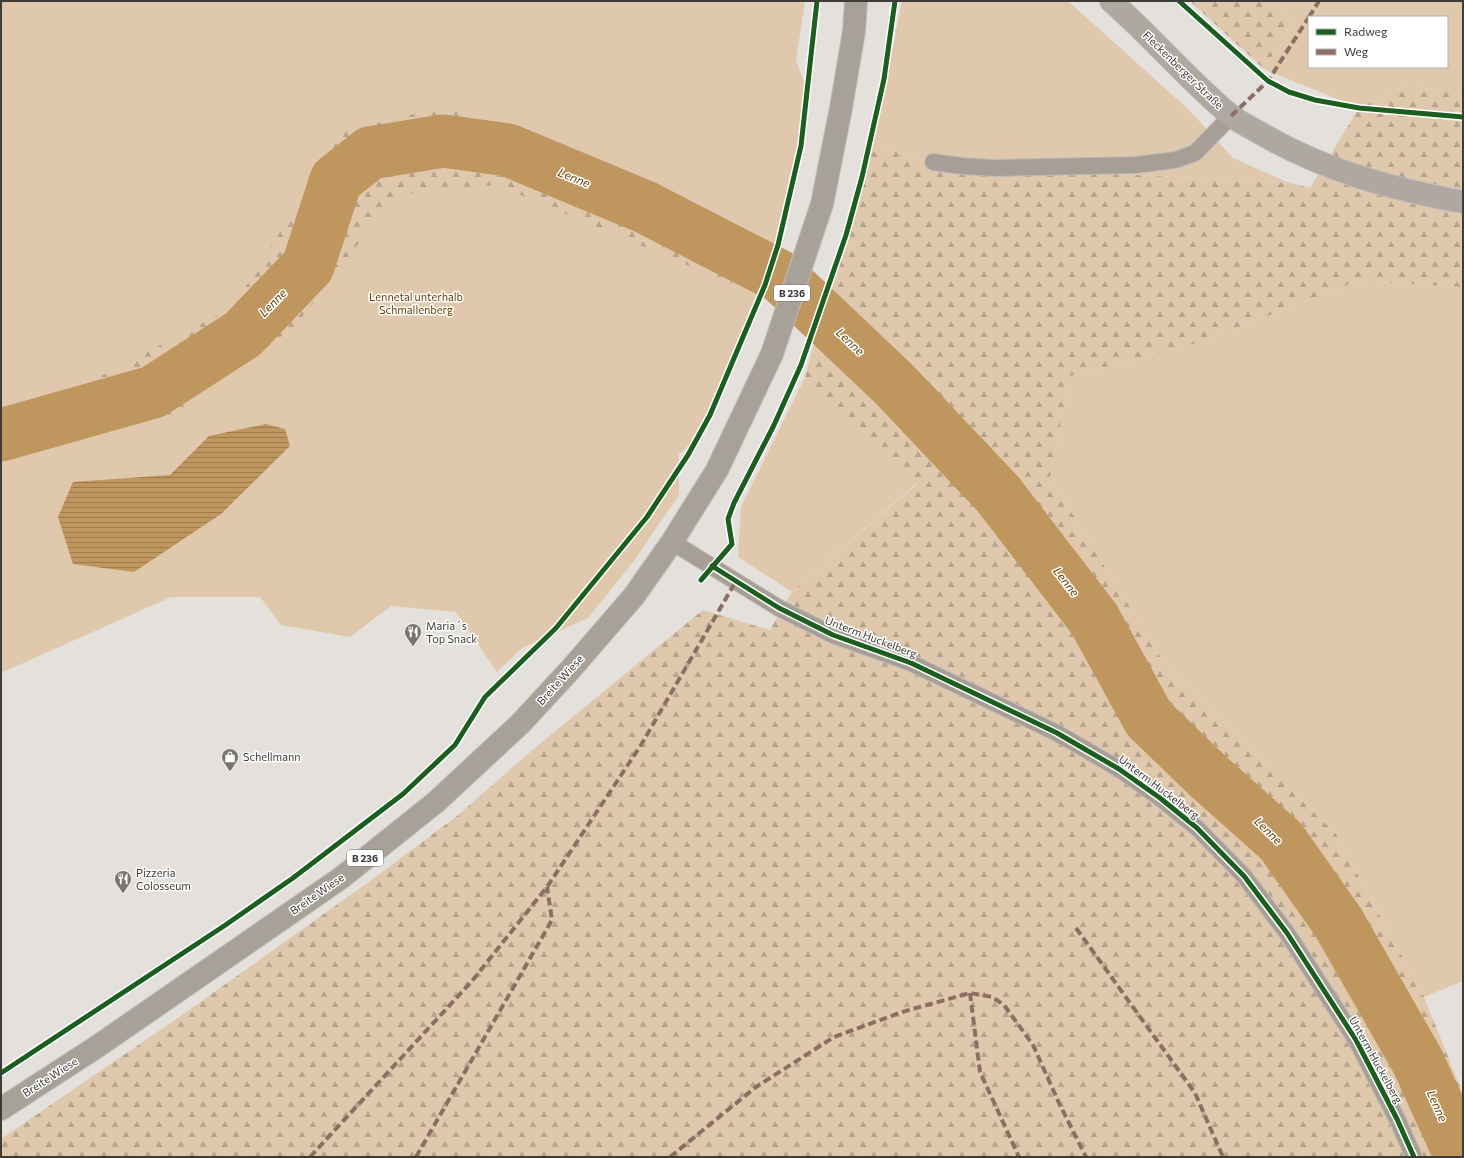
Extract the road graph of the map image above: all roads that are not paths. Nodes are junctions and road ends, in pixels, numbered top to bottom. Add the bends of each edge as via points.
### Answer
1 (856, 1) edge
2 (1111, 1) edge
3 (1231, 116) junction
4 (933, 162) dead end
5 (1463, 202) edge
6 (672, 542) junction
7 (1, 1109) edge
8 (1414, 1157) edge

1 - 6 main road, B 236 via 854,31 822,204 774,347 717,470
2 - 3 street, Fleckenberger Straße via 1189,79
3 - 4 lane via 1195,153 1175,160 1135,165 995,168
3 - 5 street, Fleckenberger Straße via 1277,143 1328,167 1373,182
6 - 7 main road, Breite Wiese / B 236 via 634,596 570,670 520,724 436,802 334,882 98,1046
6 - 8 lane, Unterm Huckelberg via 786,612 833,635 911,663 1057,733 1119,768 1198,828 1244,876 1287,933 1356,1040

